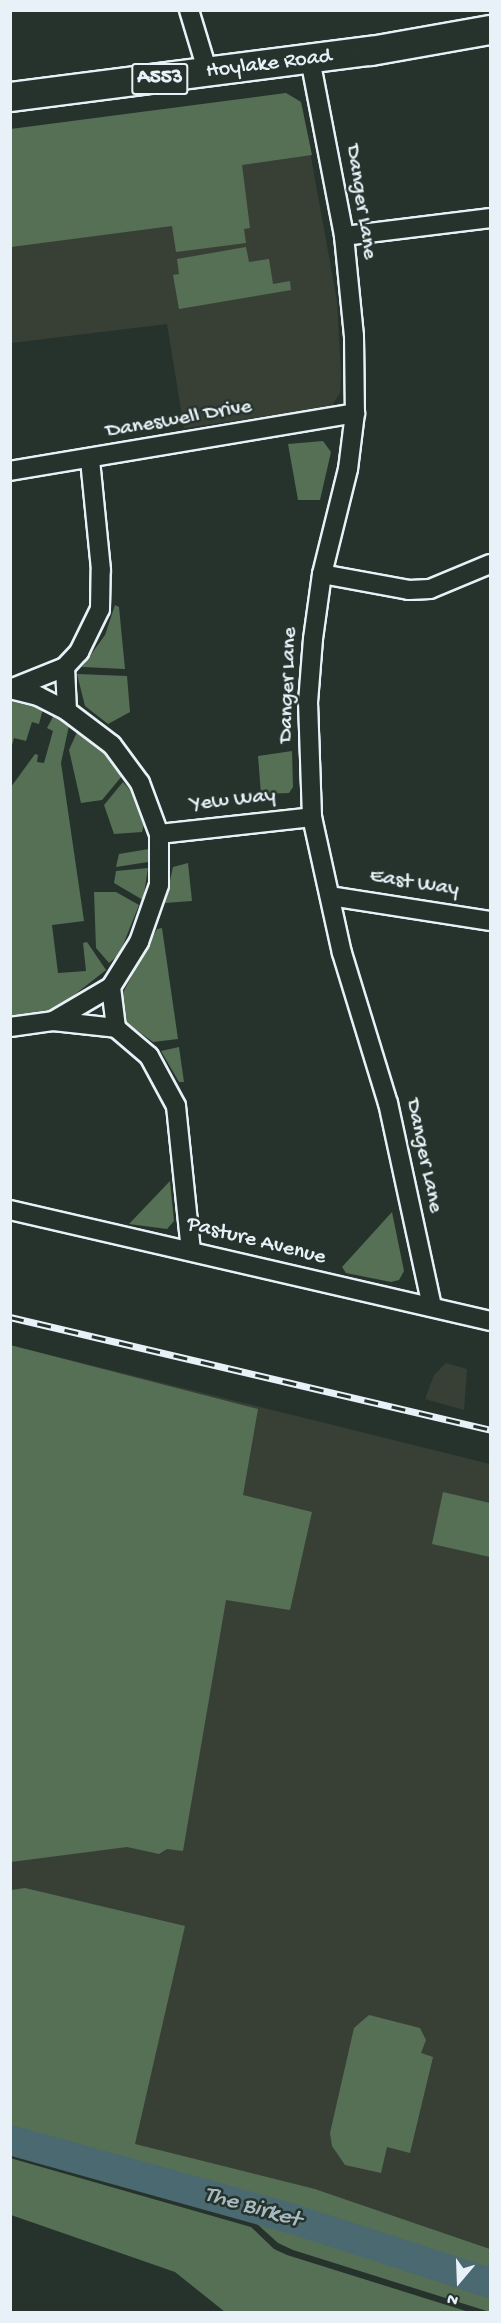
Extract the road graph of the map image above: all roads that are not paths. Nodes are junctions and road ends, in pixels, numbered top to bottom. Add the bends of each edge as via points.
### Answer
1 (189, 10) edge
2 (490, 30) edge
3 (310, 59) junction
4 (208, 73) junction
5 (10, 97) edge
6 (490, 218) edge
7 (344, 236) junction
8 (355, 413) junction
9 (90, 460) junction
10 (10, 471) edge
11 (490, 564) edge
12 (322, 574) junction
13 (65, 667) junction
14 (10, 689) edge
15 (67, 711) junction
16 (312, 817) junction
17 (159, 834) junction
18 (330, 896) junction
19 (490, 921) edge
20 (111, 987) junction
21 (53, 1021) junction
22 (10, 1028) edge
23 (116, 1028) junction
24 (10, 1210) edge
25 (191, 1250) junction
26 (432, 1306) junction
27 (490, 1321) edge

1 - 4 street
2 - 3 main road, Hoylake Road / A553
3 - 4 main road, Hoylake Road / A553
3 - 7 street, Danger Lane
4 - 5 main road, Hoylake Road / A553
6 - 7 street
7 - 8 street, Danger Lane via 354,336
8 - 9 street, Daneswell Drive
8 - 12 street, Danger Lane via 348,469
9 - 10 street, Daneswell Drive
9 - 13 street via 101,570 100,609 79,652
11 - 12 street via 430,589 409,590
12 - 16 street, Danger Lane via 308,702
13 - 14 street
13 - 15 street
14 - 15 street via 38,696
15 - 17 street via 112,745 140,783
16 - 17 street, Yew Way
16 - 18 street, Danger Lane
17 - 20 street via 159,885 139,942
18 - 19 street, East Way
18 - 26 street, Danger Lane via 342,953 388,1103
20 - 21 street
20 - 23 street
21 - 22 street
21 - 23 street
23 - 25 street via 149,1056 176,1106
24 - 25 street, Pasture Avenue
25 - 26 street, Pasture Avenue
26 - 27 street, Pasture Avenue

